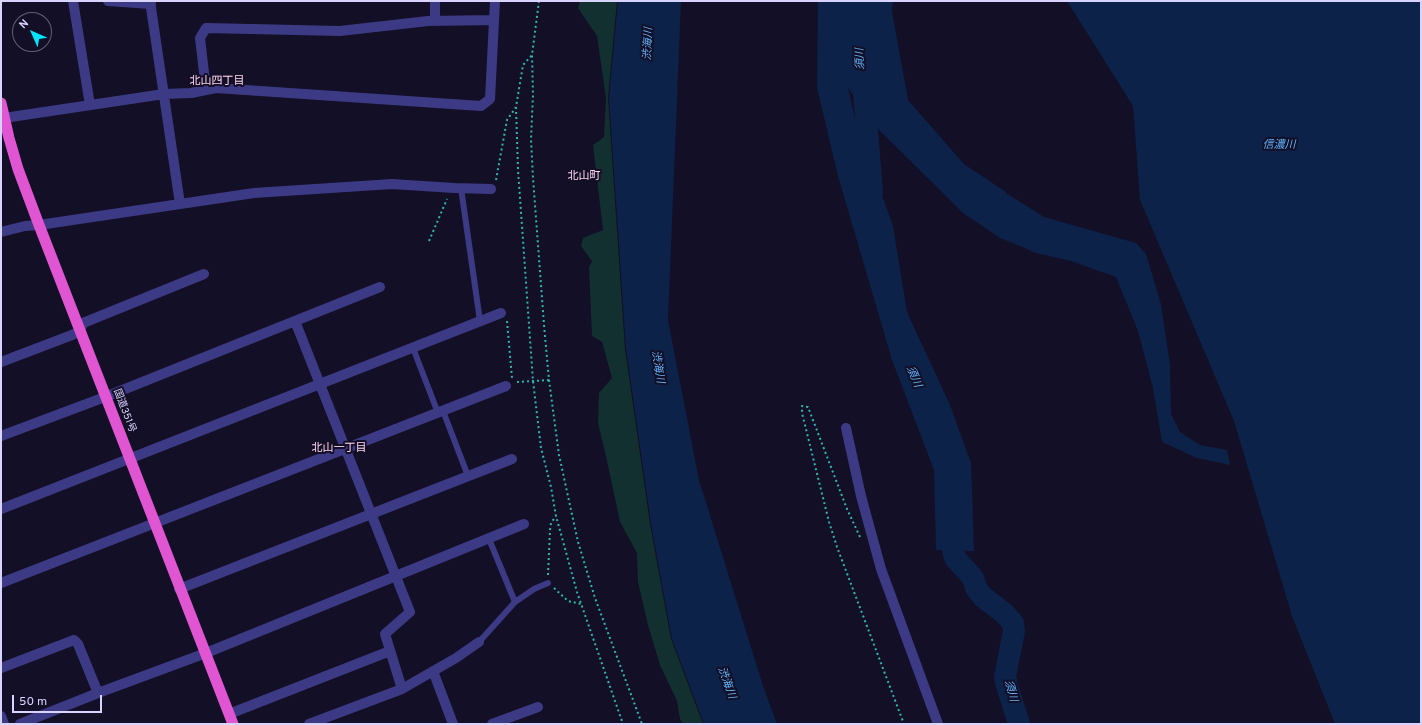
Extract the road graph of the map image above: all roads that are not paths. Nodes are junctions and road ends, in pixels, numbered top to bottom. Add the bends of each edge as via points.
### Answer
1 (73, 1) edge
2 (108, 1) edge
3 (435, 1) edge
4 (495, 1) edge
5 (151, 2) edge
6 (435, 20) junction
7 (494, 20) junction
8 (206, 90) junction
9 (164, 94) junction
10 (1, 103) edge
11 (90, 105) junction
12 (4, 118) junction
13 (5, 139) edge
14 (461, 188) junction
15 (491, 189) road end
16 (180, 204) junction
17 (39, 225) junction
18 (1, 232) edge
19 (204, 274) dead end
20 (380, 287) dead end
21 (501, 312) road end
22 (295, 321) junction
23 (480, 321) junction
24 (80, 331) junction
25 (413, 348) junction
26 (1, 362) edge
27 (320, 384) junction
28 (506, 386) dead end
29 (105, 397) junction
30 (441, 412) junction
31 (846, 428) dead end
32 (1, 436) edge
33 (345, 448) junction
34 (129, 459) junction
35 (512, 459) dead end
36 (468, 476) junction
37 (1, 509) edge
38 (372, 514) junction
39 (155, 524) junction
40 (524, 524) dead end
41 (489, 539) junction
42 (397, 576) junction
43 (548, 583) road end
44 (1, 584) edge
45 (180, 589) junction
46 (515, 602) junction
47 (479, 642) joint
48 (390, 651) junction
49 (206, 652) junction
50 (1, 668) edge
51 (433, 671) junction
52 (402, 689) junction
53 (98, 693) junction
54 (538, 706) dead end
55 (1, 716) edge
56 (231, 719) edge
57 (4, 724) edge
58 (20, 724) edge
59 (309, 724) edge
60 (453, 724) edge
61 (492, 724) edge
62 (938, 724) edge

1 - 11 street
2 - 5 street
3 - 6 street
4 - 7 street
5 - 9 street
6 - 7 street
6 - 8 street via 340,31 206,28 200,38
7 - 8 street via 490,99 481,106 216,88
8 - 9 street
9 - 11 street
9 - 16 street
10 - 12 highway, 国道351号
11 - 12 street
12 - 13 highway, 国道351号
13 - 17 highway, 国道351号
14 - 15 street
14 - 16 street via 392,184 254,193
14 - 23 lane
16 - 17 street
17 - 18 street
17 - 24 highway, 国道351号
19 - 24 street via 83,323
20 - 22 street
21 - 23 street
22 - 27 street
22 - 29 street
23 - 25 street
24 - 26 street
24 - 29 highway, 国道351号
25 - 27 street
25 - 30 lane
27 - 33 street
27 - 34 street
28 - 30 street
29 - 32 street
29 - 34 highway, 国道351号
30 - 33 street
30 - 36 lane
31 - 62 street via 881,569
33 - 38 street
33 - 39 street
34 - 37 street
34 - 39 highway, 国道351号
35 - 36 street
36 - 38 street
38 - 42 street
38 - 45 street
39 - 44 street
39 - 45 highway, 国道351号
40 - 41 street
41 - 42 street
41 - 46 lane
42 - 48 street via 410,612 385,634
42 - 49 street
43 - 46 lane
45 - 49 highway, 国道351号
46 - 47 lane
47 - 51 street
48 - 52 street
48 - 56 street
49 - 53 street
49 - 56 highway, 国道351号
50 - 53 street via 74,640
51 - 52 street
51 - 60 street
52 - 59 street
53 - 58 street
54 - 61 street
55 - 57 street

